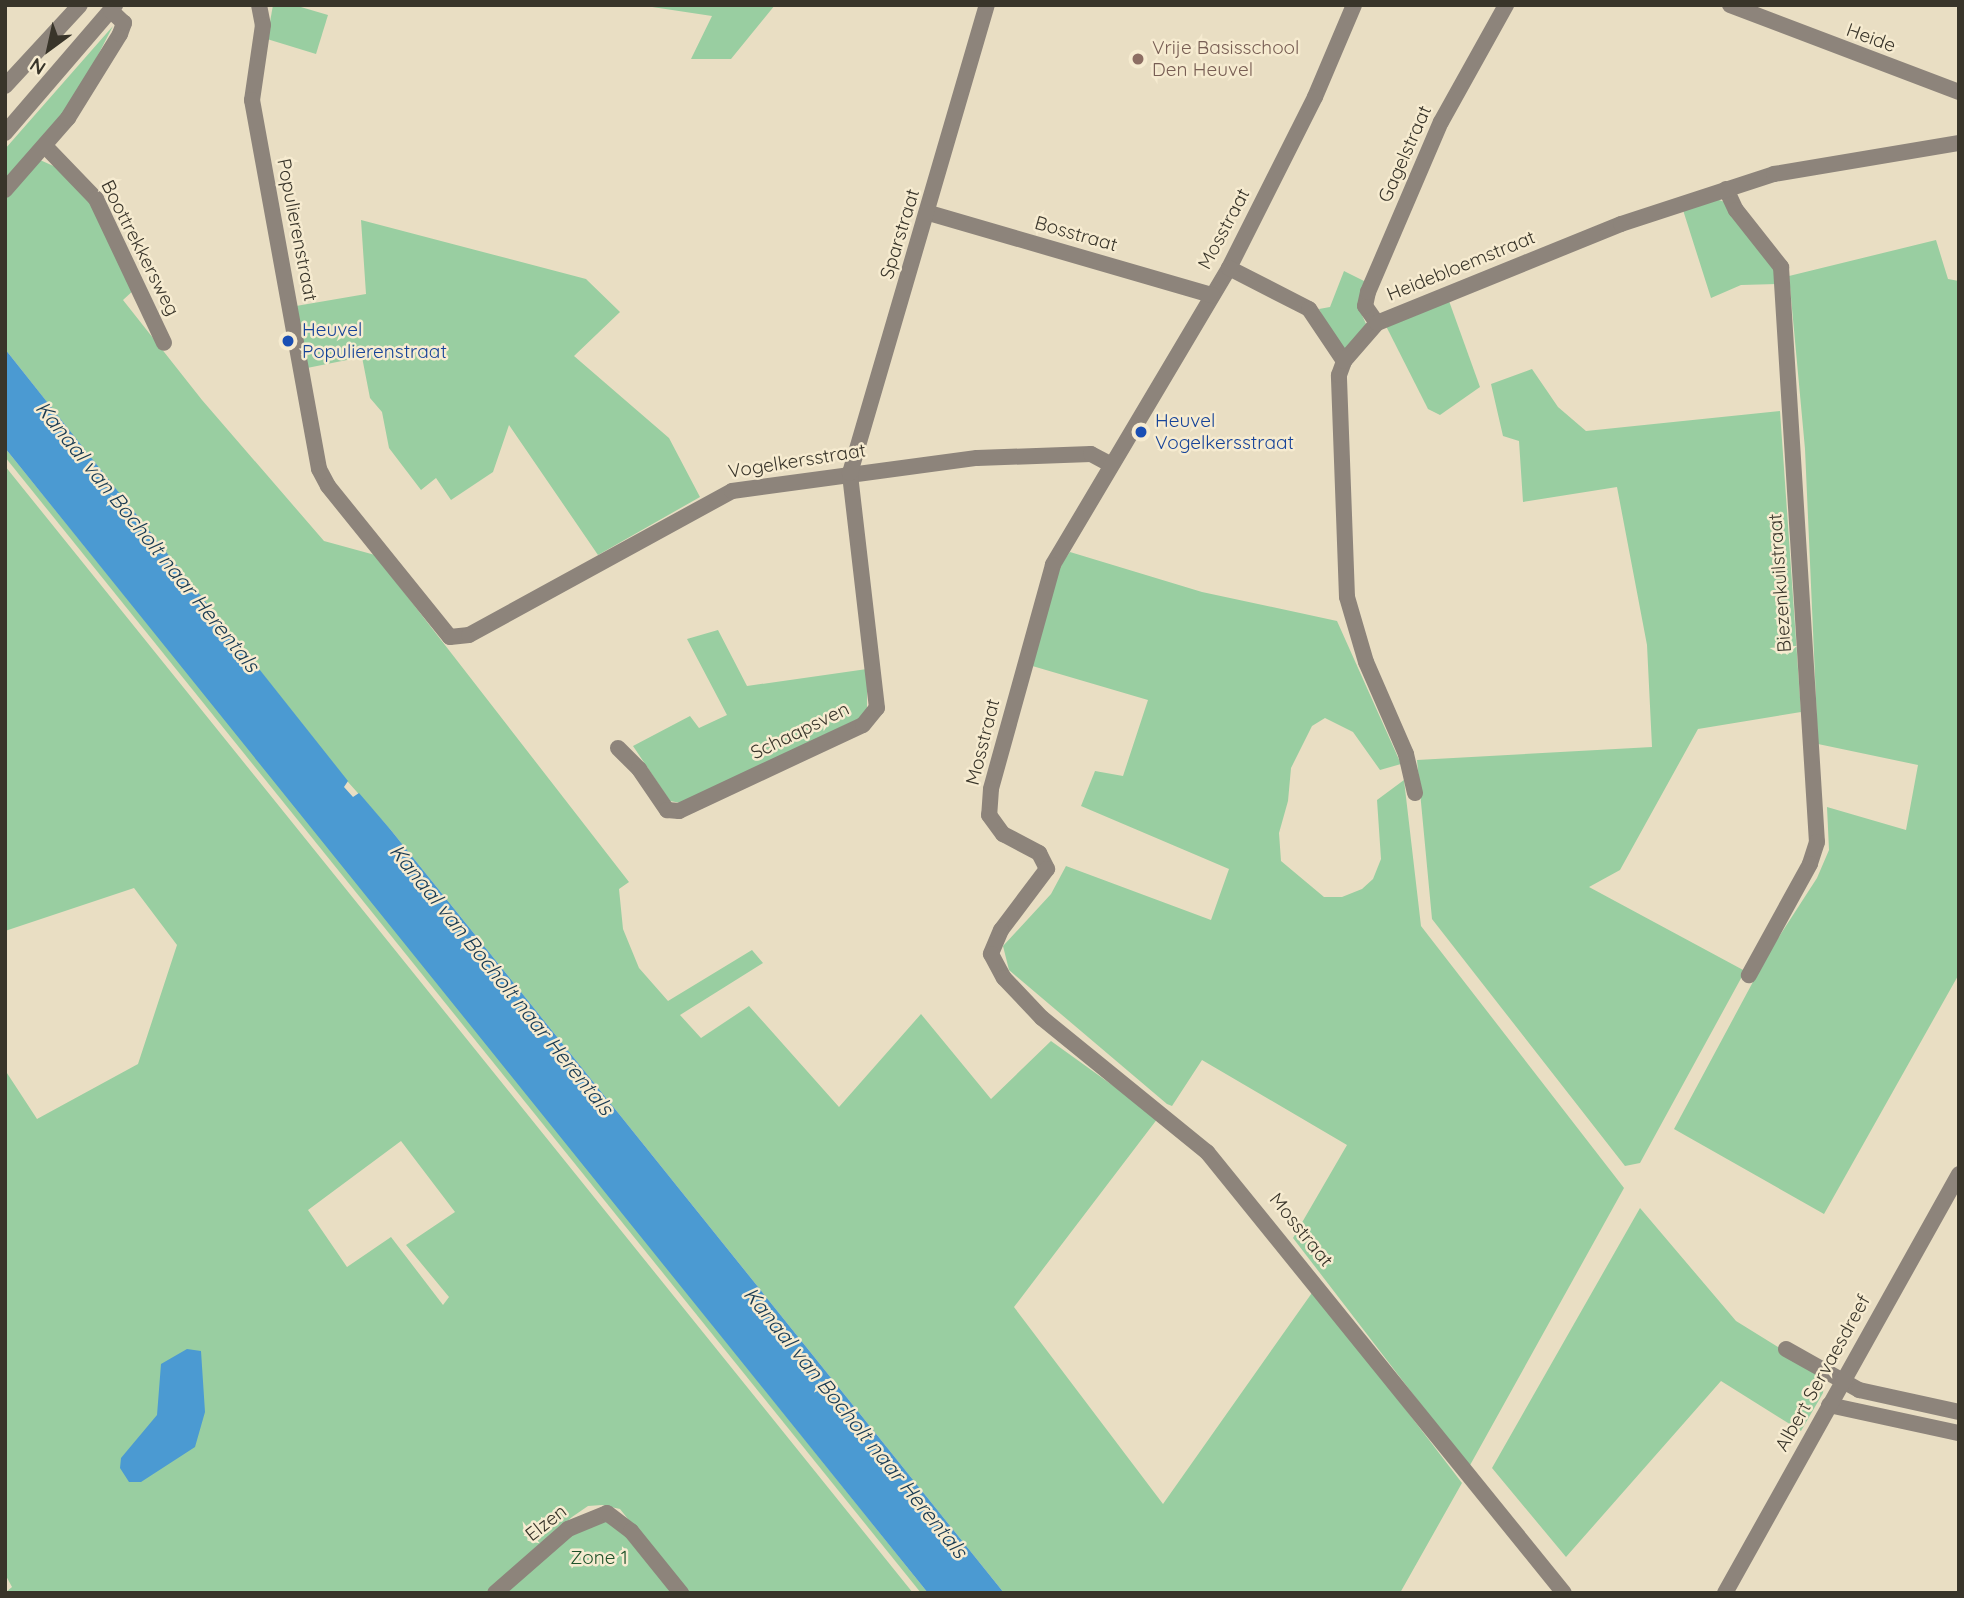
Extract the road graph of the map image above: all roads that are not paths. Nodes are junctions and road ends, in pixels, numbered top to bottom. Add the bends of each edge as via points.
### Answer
1 (80, 5) edge
2 (259, 5) edge
3 (987, 5) edge
4 (1354, 5) edge
5 (1506, 5) edge
6 (1730, 5) edge
7 (113, 8) edge
8 (5, 86) edge
9 (1959, 92) edge
10 (5, 133) edge
11 (1959, 143) edge
12 (45, 146) junction
13 (1727, 189) junction
14 (5, 190) edge
15 (929, 213) junction
16 (1229, 268) junction
17 (1212, 295) junction
18 (1377, 323) junction
19 (164, 343) dead end
20 (1344, 361) junction
21 (1110, 464) junction
22 (850, 473) junction
23 (442, 631) joint
24 (618, 748) dead end
25 (1415, 793) dead end
26 (1749, 975) dead end
27 (1959, 1174) edge
28 (1786, 1349) dead end
29 (1842, 1381) junction
30 (1829, 1405) junction
31 (1959, 1412) edge
32 (1959, 1433) edge
33 (495, 1593) edge
34 (681, 1593) edge
35 (1564, 1593) edge
36 (1725, 1593) edge

1 - 8 street
2 - 23 street, Populierenstraat via 263,25 252,100 319,469
3 - 15 street, Sparstraat
4 - 16 street, Mosstraat via 1315,97
5 - 18 street, Gagelstraat via 1441,122 1368,292 1365,306
6 - 9 street, Heide
7 - 10 street
7 - 12 street via 124,23 120,34
11 - 13 street, Heidebloemstraat via 1811,165
12 - 14 street
12 - 19 street, Boottrekkersweg via 96,199
13 - 18 street, Heidebloemstraat via 1621,224
13 - 26 street, Biezenkuilstraat via 1736,210 1781,267 1817,842 1810,864
15 - 17 street, Bosstraat
15 - 22 street, Sparstraat
16 - 17 street, Mosstraat
16 - 20 street via 1309,309
17 - 21 street, Mosstraat
18 - 20 street, Heidebloemstraat
20 - 25 street via 1339,374 1347,597 1366,662 1406,754
21 - 22 street, Vogelkersstraat via 1091,454 1060,455 977,458
21 - 35 street, Mosstraat via 1052,565 991,789 993,824 1039,853 1047,869 995,938 994,965 1065,1038 1208,1152
22 - 23 street, Vogelkersstraat via 753,486 711,499 469,635 450,637
22 - 24 street, Schaapsven via 878,694 877,708 869,720 679,811 667,810
27 - 29 street, Albert Servaesdreef
28 - 29 street
29 - 30 street, Albert Servaesdreef
29 - 31 street via 1859,1390
30 - 32 street
30 - 36 street, Albert Servaesdreef
33 - 34 street, Elzen via 568,1529 607,1513 631,1531

